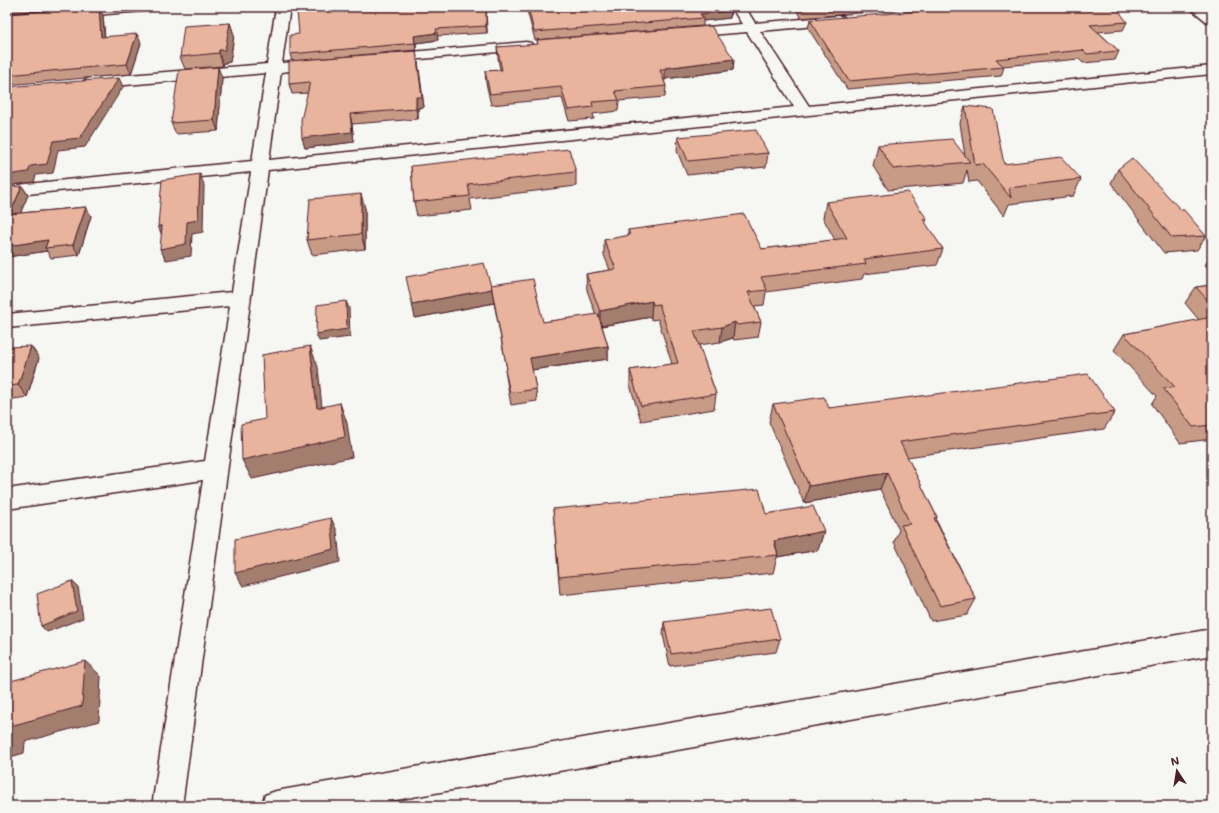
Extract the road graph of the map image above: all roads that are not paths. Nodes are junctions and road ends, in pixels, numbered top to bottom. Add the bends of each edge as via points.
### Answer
1 (144, 7) edge
2 (283, 7) edge
3 (738, 7) edge
4 (1196, 7) edge
5 (60, 14) edge
6 (851, 19) edge
7 (1212, 20) edge
8 (750, 27) junction
9 (671, 34) edge
10 (544, 45) edge
11 (377, 59) edge
12 (329, 63) edge
13 (274, 68) junction
14 (1212, 70) edge
15 (78, 84) edge
16 (805, 112) junction
17 (260, 166) junction
18 (7, 191) edge
19 (240, 298) junction
20 (7, 321) edge
21 (216, 470) junction
22 (7, 499) edge
23 (1212, 642) edge
24 (167, 806) edge
25 (276, 806) edge

1 - 5 street
2 - 13 street
3 - 8 street
4 - 7 street
6 - 8 street
8 - 9 street
8 - 16 street
10 - 11 street
12 - 13 street
13 - 15 street
13 - 17 street
14 - 16 street
16 - 17 street
17 - 18 street
17 - 19 street
19 - 20 street
19 - 21 street
21 - 22 street
21 - 24 street
23 - 25 street

